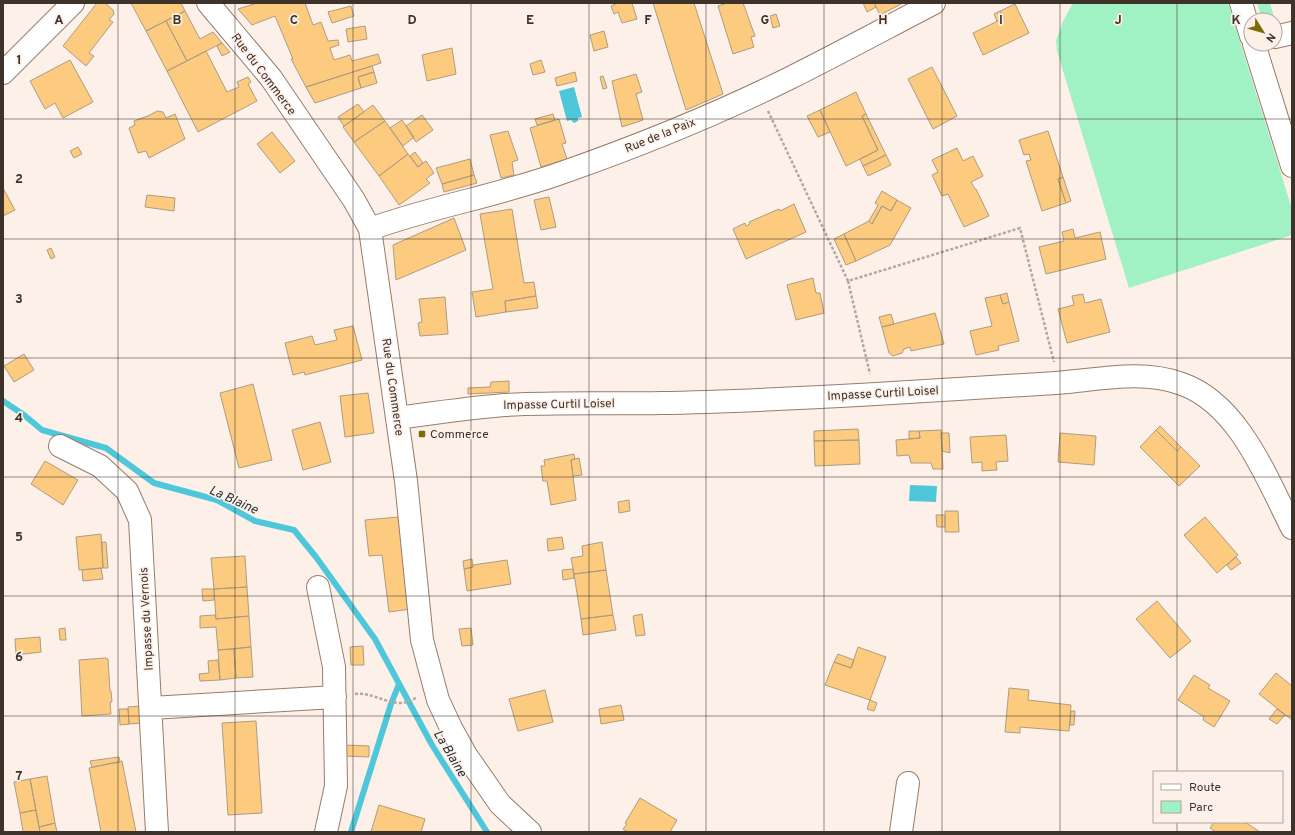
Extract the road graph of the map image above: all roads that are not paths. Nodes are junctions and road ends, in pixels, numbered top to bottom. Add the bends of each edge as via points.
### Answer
1 (73, 3) edge
2 (208, 3) edge
3 (934, 3) edge
4 (1256, 52) edge
5 (3, 73) edge
6 (1292, 166) edge
7 (370, 229) junction
8 (398, 418) junction
9 (60, 446) dead end
10 (1292, 528) edge
11 (318, 587) dead end
12 (335, 697) junction
13 (151, 708) junction
14 (908, 783) dead end
15 (500, 804) junction
16 (157, 832) edge
17 (326, 832) edge
18 (512, 832) edge
19 (530, 832) edge
20 (901, 832) edge

1 - 5 street
2 - 7 street, Rue du Commerce via 271,78 354,200
3 - 7 street, Rue de la Paix via 789,78 683,126 512,190 394,220
4 - 6 street
7 - 8 street, Rue du Commerce
8 - 10 street, Impasse Curtil Loisel via 505,405 660,403 874,394 1132,376 1152,378 1183,384 1207,397 1226,414 1248,442
8 - 15 street, Rue du Commerce via 422,640 428,663 438,700 451,728 466,755
9 - 13 street, Impasse du Vernois via 100,466 126,491 140,520
11 - 12 street via 334,667
12 - 13 street
12 - 17 street via 336,786
13 - 16 street, Impasse du Vernois
14 - 20 street
15 - 18 street, Rue du Commerce
15 - 19 street, Rue du Commerce

